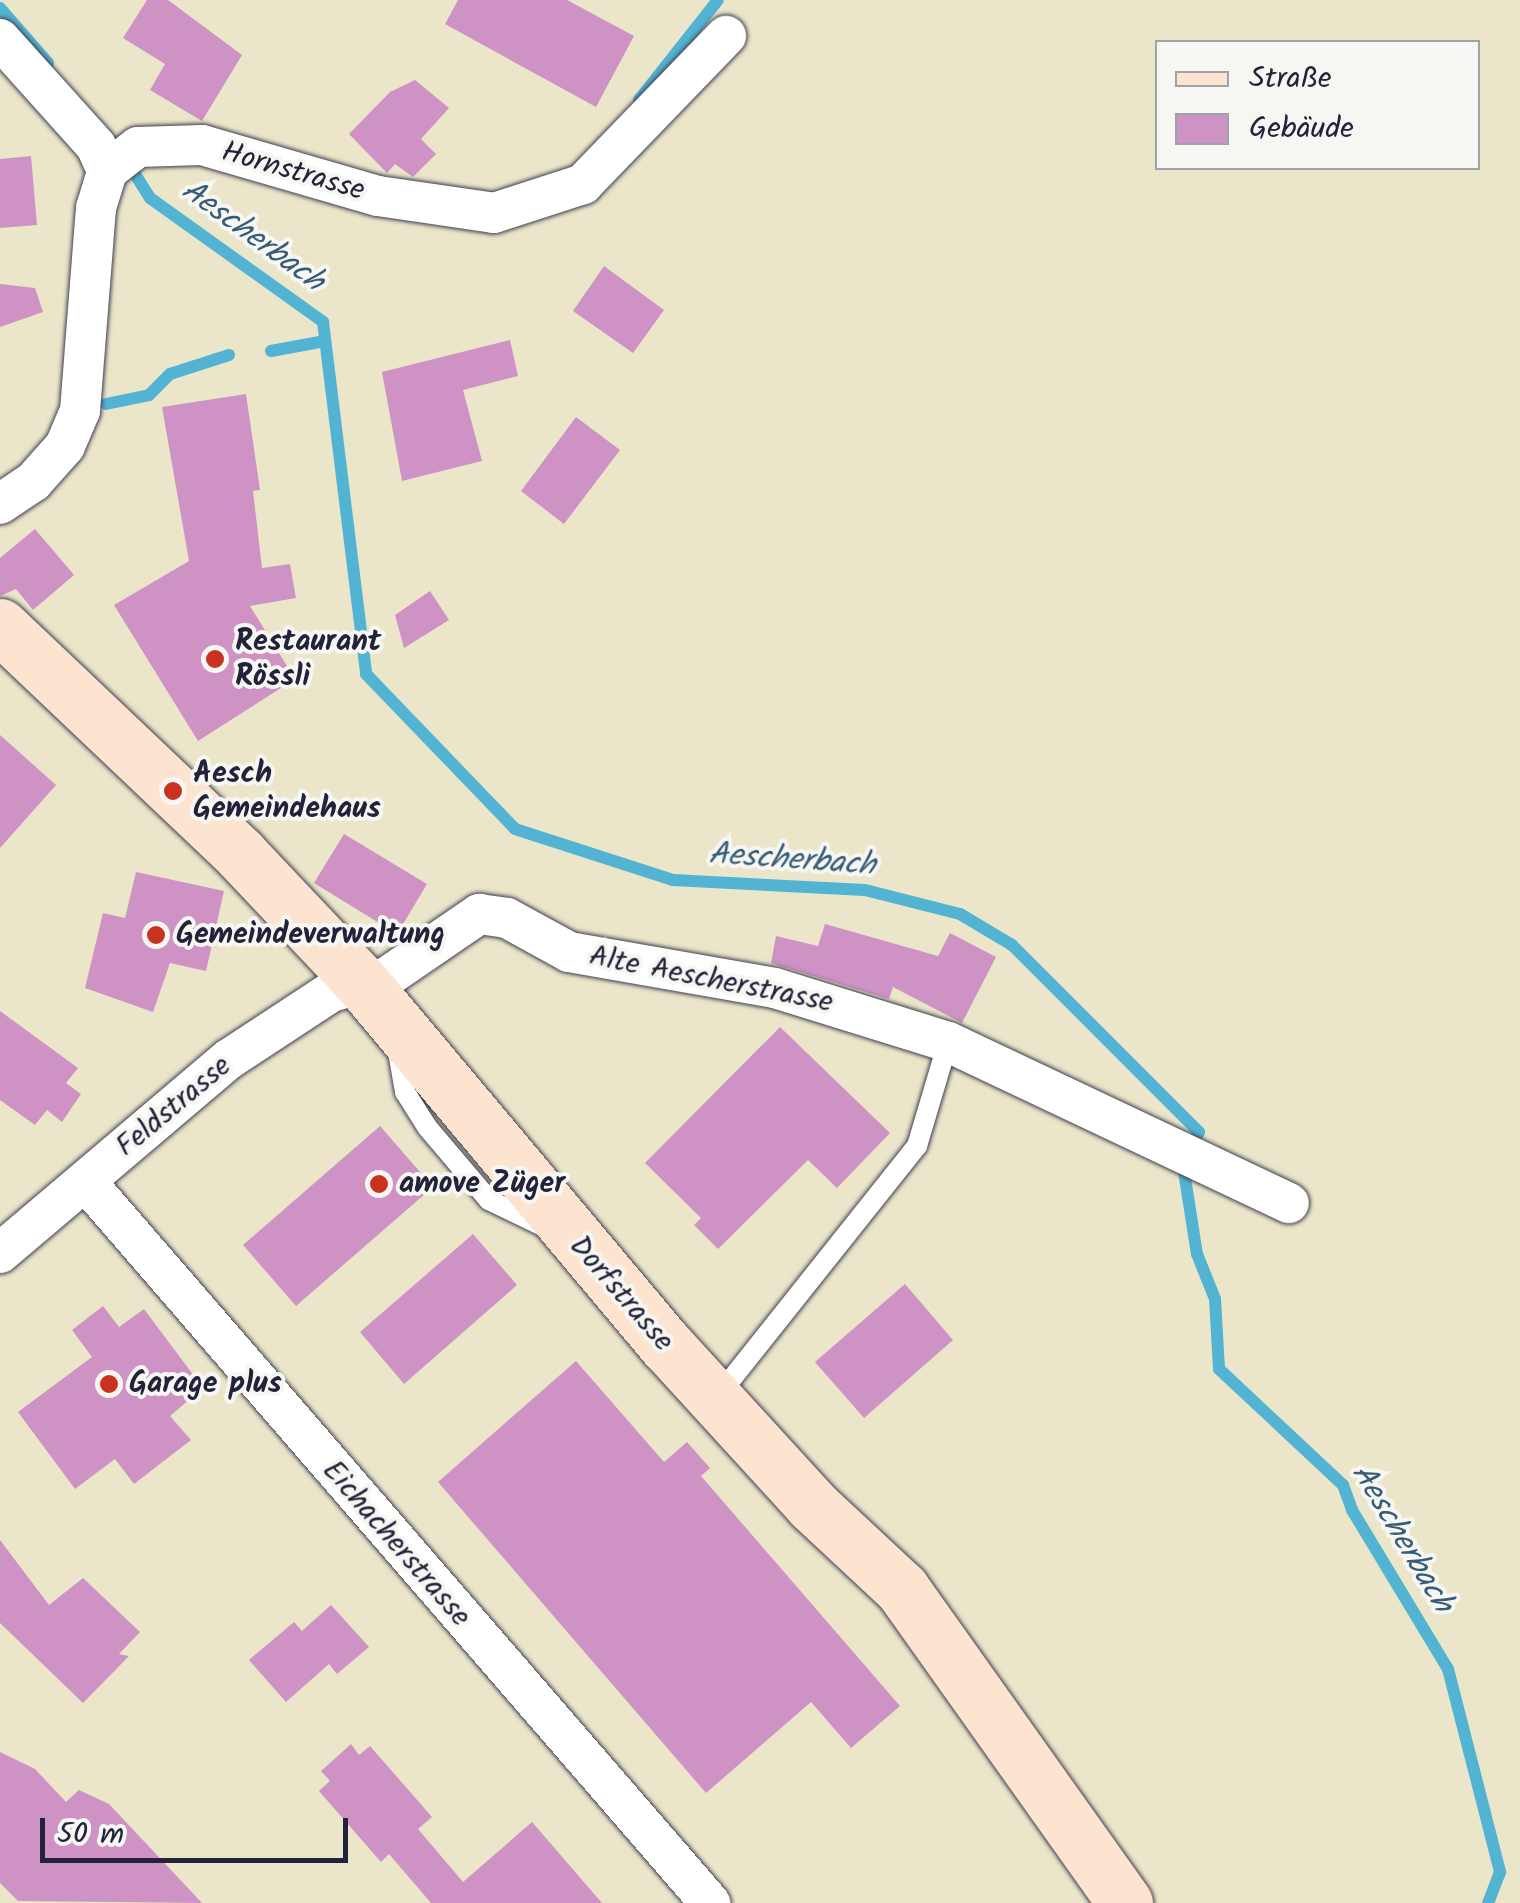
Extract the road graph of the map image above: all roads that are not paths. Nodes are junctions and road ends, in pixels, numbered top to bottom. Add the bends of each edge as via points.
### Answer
1 (726, 36) dead end
2 (0, 39) edge
3 (122, 159) junction
4 (0, 504) edge
5 (0, 626) edge
6 (378, 1001) junction
7 (948, 1042) junction
8 (86, 1182) junction
9 (1289, 1203) dead end
10 (0, 1253) edge
11 (716, 1400) junction
12 (710, 1903) edge
13 (1124, 1903) edge

1 - 3 street, Hornstrasse via 583,184 494,213 378,196 202,145
2 - 3 street via 96,146
3 - 4 street via 96,208 80,411 65,446
5 - 6 street, Dorfstrasse via 240,854
6 - 7 street, Alte Aescherstrasse via 387,976 479,914 507,918 569,952 775,988
6 - 8 street, Feldstrasse via 331,992 230,1059
6 - 11 street, Dorfstrasse
7 - 9 street, Alte Aescherstrasse
7 - 11 lane via 917,1146
8 - 10 street, Feldstrasse
8 - 12 street, Eichacherstrasse
11 - 13 street, Dorfstrasse via 812,1505 902,1588

